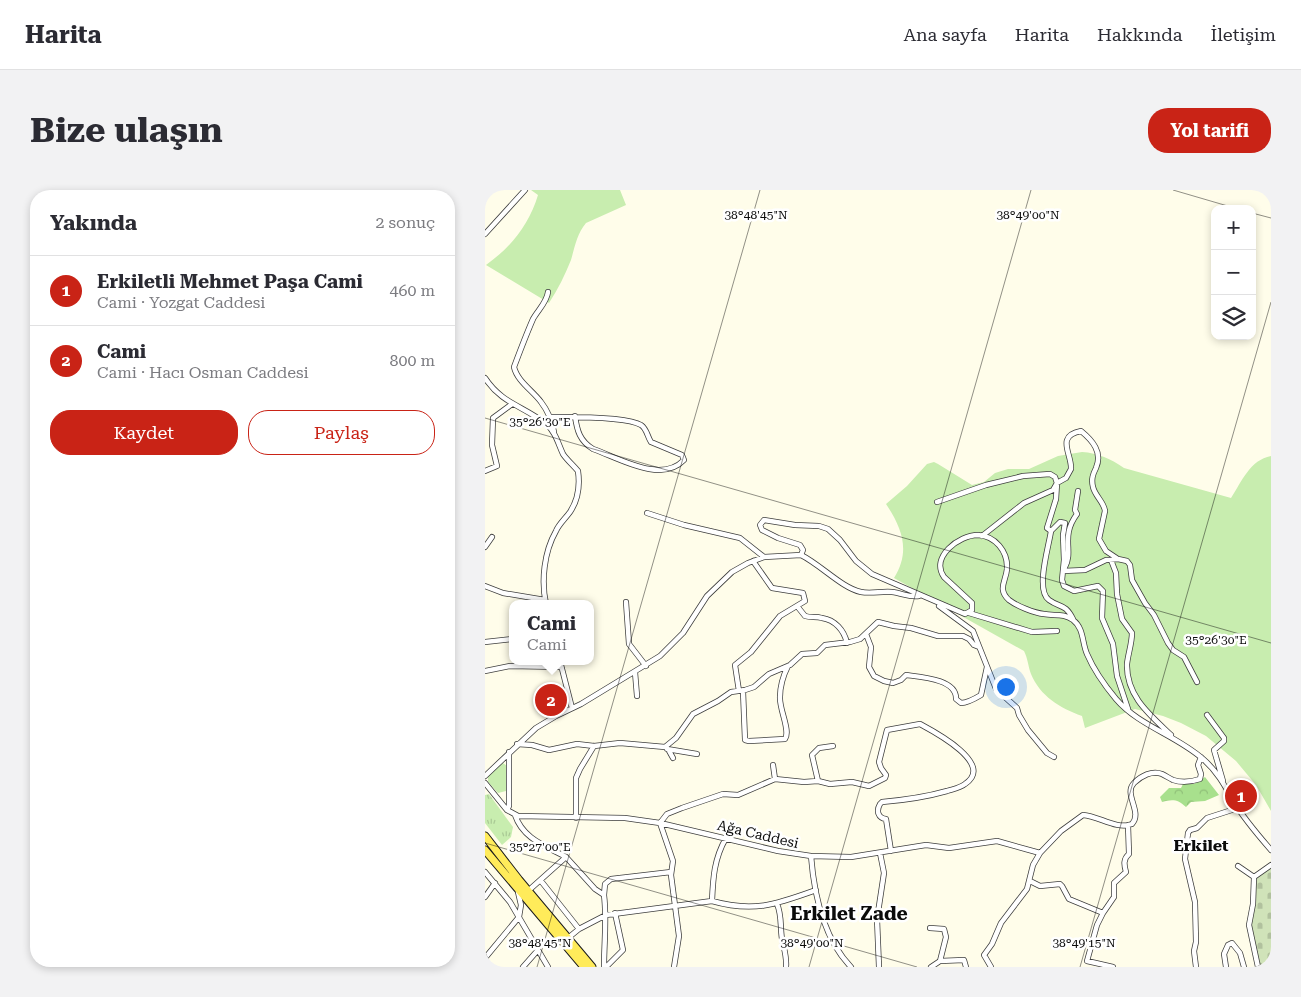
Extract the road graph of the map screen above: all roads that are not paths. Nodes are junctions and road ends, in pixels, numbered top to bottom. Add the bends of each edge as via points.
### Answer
1 (525, 190) edge
2 (485, 234) edge
3 (549, 292) dead end
4 (485, 378) edge
5 (512, 404) junction
6 (575, 416) junction
7 (550, 417) junction
8 (555, 435) junction
9 (485, 471) edge
10 (1057, 483) junction
11 (1078, 491) dead end
12 (937, 502) dead end
13 (647, 513) dead end
14 (1051, 531) junction
15 (982, 536) junction
16 (492, 537) dead end
17 (485, 547) edge
18 (799, 556) junction
19 (764, 557) junction
20 (1118, 559) junction
21 (1111, 560) junction
22 (753, 561) junction
23 (1063, 571) junction
24 (485, 586) edge
25 (920, 596) junction
26 (536, 600) edge
27 (546, 600) edge
28 (932, 600) junction
29 (626, 602) dead end
30 (797, 606) junction
31 (969, 613) junction
32 (1074, 621) junction
33 (1057, 631) dead end
34 (866, 634) junction
35 (509, 639) edge
36 (485, 642) edge
37 (847, 643) junction
38 (979, 647) junction
39 (646, 666) junction
40 (788, 666) junction
41 (561, 667) joint
42 (987, 667) junction
43 (485, 672) edge
44 (635, 672) junction
45 (1197, 682) dead end
46 (741, 691) junction
47 (637, 696) dead end
48 (572, 708) junction
49 (1128, 711) junction
50 (1207, 715) dead end
51 (1175, 739) junction
52 (517, 744) junction
53 (594, 746) junction
54 (833, 746) dead end
55 (666, 748) junction
56 (509, 752) junction
57 (697, 754) dead end
58 (1054, 757) dead end
59 (1201, 757) junction
60 (673, 758) dead end
61 (773, 765) dead end
62 (485, 776) edge
63 (775, 779) junction
64 (818, 781) junction
65 (1223, 782) junction
66 (485, 783) edge
67 (1238, 808) junction
68 (507, 810) junction
69 (515, 816) junction
70 (576, 818) junction
71 (661, 823) junction
72 (1128, 825) junction
73 (485, 836) edge
74 (726, 838) junction
75 (485, 850) edge
76 (1271, 850) edge
77 (891, 851) junction
78 (880, 852) junction
79 (1040, 853) junction
80 (811, 856) junction
81 (566, 857) junction
82 (1271, 865) edge
83 (1238, 866) dead end
84 (485, 872) edge
85 (671, 872) junction
86 (1254, 877) junction
87 (541, 881) junction
88 (1030, 882) junction
89 (495, 883) junction
90 (516, 886) junction
91 (816, 890) junction
92 (528, 891) junction
93 (604, 895) junction
94 (485, 896) edge
95 (712, 901) junction
96 (777, 904) junction
97 (676, 905) junction
98 (615, 913) junction
99 (1103, 913) junction
100 (606, 915) junction
101 (519, 917) junction
102 (931, 928) dead end
103 (579, 929) junction
104 (568, 938) junction
105 (538, 950) junction
106 (485, 958) edge
107 (940, 961) junction
108 (523, 967) edge
109 (548, 967) edge
110 (584, 967) edge
111 (592, 967) edge
112 (605, 967) edge
113 (674, 967) edge
114 (786, 967) edge
115 (851, 967) edge
116 (879, 967) edge
117 (931, 967) edge
118 (967, 967) edge
119 (991, 967) edge
120 (1113, 967) edge
121 (1195, 967) edge
122 (1226, 967) edge
123 (1243, 967) edge
124 (1258, 967) edge

1 - 2 street
3 - 7 street via 526,335 515,367 516,374 541,401
4 - 5 street
5 - 8 street via 545,423
5 - 9 street via 493,418 492,445 497,466
6 - 6 street via 639,424 651,442 682,455 683,460 671,469 652,470 593,449 580,437
6 - 7 street
7 - 8 street
8 - 27 street via 564,455 578,471 579,485 573,506 551,542 544,575
10 - 12 street via 1050,474 1023,476
10 - 14 street via 1047,524
10 - 15 street via 1053,490 1024,502
10 - 20 street via 1066,478 1071,469 1068,439 1081,431 1093,442 1098,455 1092,486 1105,511 1099,541
11 - 23 street via 1077,514 1068,530 1068,562
13 - 19 street via 684,526 740,538
14 - 23 street via 1060,522 1065,523
14 - 32 street via 1043,572 1044,592 1050,601 1065,608
15 - 31 street via 968,536 956,541 941,564 944,577 972,603
15 - 32 street via 995,541 1004,554 1007,567 1002,586 1008,599 1039,614 1064,616
16 - 17 street
18 - 19 street
18 - 25 street via 855,591
18 - 25 street via 803,550 801,546 767,534 761,529 761,522 767,520 825,528 840,540 862,567
19 - 22 street
20 - 21 street
20 - 45 street via 1130,563 1132,580 1169,646 1184,657
21 - 23 street via 1098,562 1085,570
21 - 51 street via 1116,573 1122,619 1132,633 1127,665 1129,684 1141,706
22 - 30 street via 772,588 803,593 805,601
22 - 39 street via 733,572 711,591 678,639
23 - 49 street via 1062,584 1069,590 1096,586 1102,589 1102,618 1113,644 1117,676
24 - 26 street
25 - 28 street
28 - 31 street
28 - 38 street via 971,628
29 - 39 street via 629,644
30 - 37 street via 805,616 836,624
30 - 46 street via 780,616 751,652 735,665
31 - 33 street via 1032,632
32 - 49 street via 1079,627 1086,654 1112,694
34 - 37 street
34 - 38 street via 879,621 938,636 963,636
34 - 42 street via 871,647 869,667 874,676 891,683 906,675 928,678 951,686 961,703 981,695
35 - 36 street
37 - 40 street via 825,644 817,653 802,654
38 - 42 street
39 - 44 street
40 - 46 street
40 - 46 street via 780,696 788,732 785,739 745,740
41 - 43 street via 510,666
41 - 48 street
42 - 58 street via 996,690 1017,708 1028,730
44 - 47 street
44 - 48 street
46 - 55 street via 731,692 693,714
48 - 52 street via 543,723
49 - 51 street
50 - 65 street via 1225,739 1214,750
51 - 59 street
52 - 53 street via 549,750 577,744
52 - 56 street
53 - 55 street via 620,743
53 - 70 street via 576,778
54 - 64 street via 819,748 812,755
55 - 57 street
55 - 60 street
56 - 62 street
56 - 68 street
59 - 65 street
59 - 72 street via 1198,765 1200,780 1182,782 1152,773 1135,783 1131,790 1136,817
61 - 63 street
63 - 64 street
63 - 71 street via 738,795 723,794 667,814
64 - 77 street via 869,786 885,778 879,760 887,730 920,724 958,748 973,771 967,783 927,797 879,804 879,814 886,819
65 - 67 street
66 - 68 street
67 - 76 street
67 - 121 street via 1207,818 1188,833 1185,859 1195,902
68 - 69 street
69 - 70 street, Ağa Caddesi
69 - 81 street via 528,836
70 - 71 street, Ağa Caddesi via 625,818
71 - 74 street, Ağa Caddesi
71 - 85 street via 673,859
72 - 79 street via 1082,815
72 - 99 street via 1126,872 1114,883 1114,897
73 - 92 main road
74 - 80 street, Ağa Caddesi
74 - 95 street via 714,870
75 - 90 main road
77 - 78 street, Ağa Caddesi
77 - 79 street, Ağa Caddesi via 927,845 949,848 997,841
78 - 80 street, Ağa Caddesi via 851,858
78 - 116 street via 884,873 877,920
79 - 88 street
80 - 91 street
81 - 87 street
81 - 93 street
82 - 86 street
83 - 86 street
84 - 89 street
85 - 93 street via 611,879 605,884
85 - 97 street
86 - 124 street via 1249,922
87 - 92 street
87 - 103 street
88 - 99 street via 1040,886 1060,884 1069,899
88 - 119 street via 1001,923 984,955
89 - 94 street
89 - 101 street
90 - 101 street via 520,901
90 - 110 main road
91 - 96 street
91 - 115 street via 830,933
92 - 104 main road
93 - 100 street
95 - 96 street via 736,905
95 - 97 street
96 - 114 street
97 - 98 street
97 - 113 street via 679,936
98 - 100 street
98 - 112 street via 623,950
99 - 120 street via 1087,961
100 - 103 street
100 - 112 street
101 - 105 street
101 - 106 street
102 - 107 street via 945,932
103 - 104 street
104 - 111 main road
105 - 108 street
105 - 109 street
107 - 117 street
107 - 118 street via 965,960
122 - 123 street via 1224,954 1230,943 1241,953

